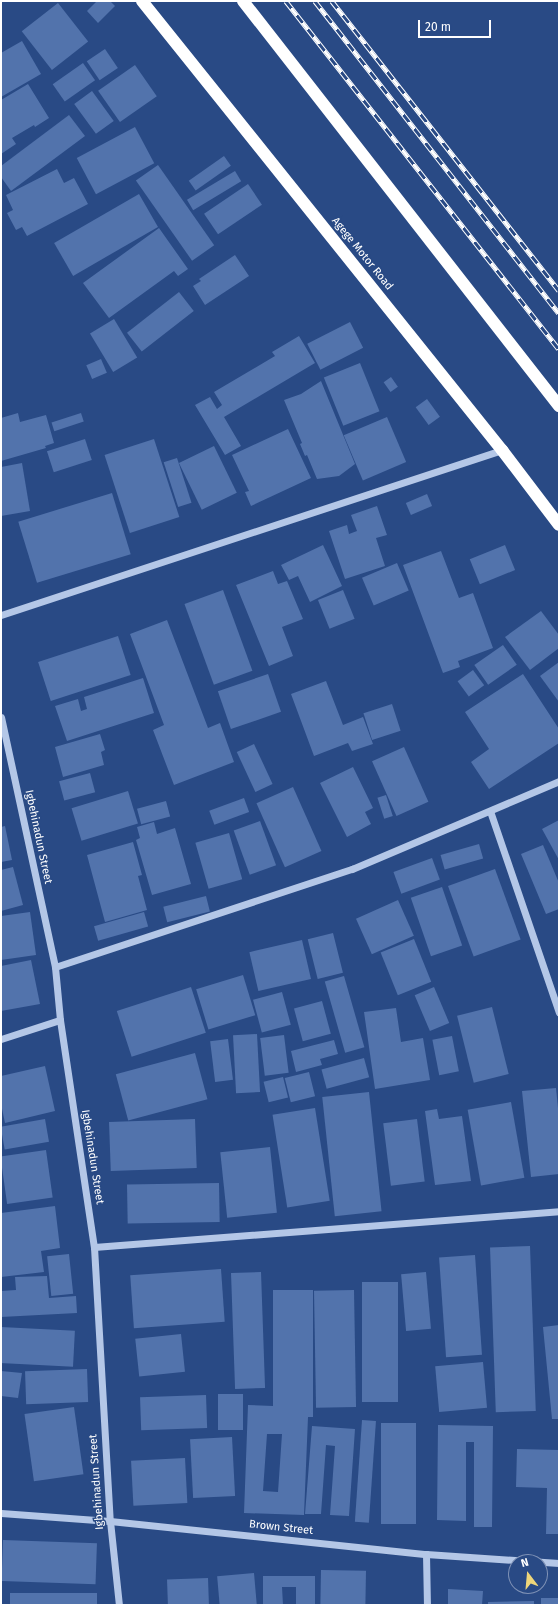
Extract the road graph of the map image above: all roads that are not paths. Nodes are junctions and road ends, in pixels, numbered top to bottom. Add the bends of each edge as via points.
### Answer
1 (142, 1) edge
2 (242, 1) edge
3 (559, 406) edge
4 (502, 450) junction
5 (559, 525) edge
6 (1, 615) edge
7 (1, 717) edge
8 (559, 781) edge
9 (490, 811) junction
10 (55, 967) junction
11 (559, 1012) edge
12 (60, 1020) junction
13 (1, 1039) edge
14 (559, 1211) edge
15 (94, 1246) junction
16 (1, 1514) edge
17 (110, 1521) junction
18 (426, 1554) junction
19 (559, 1563) edge
20 (119, 1605) edge
21 (427, 1605) edge

1 - 4 highway, Agege Motor Road
2 - 3 highway
4 - 5 highway, Agege Motor Road
4 - 6 street
7 - 10 street, Igbehinadun Street
8 - 9 street
9 - 10 street via 352,869
9 - 11 street
10 - 12 street, Igbehinadun Street
12 - 13 street
12 - 15 street, Igbehinadun Street
14 - 15 street
15 - 17 street, Igbehinadun Street
16 - 17 street, Brown Street
17 - 18 street, Brown Street
17 - 20 street, Igbehinadun Street
18 - 19 street, Brown Street
18 - 21 street

